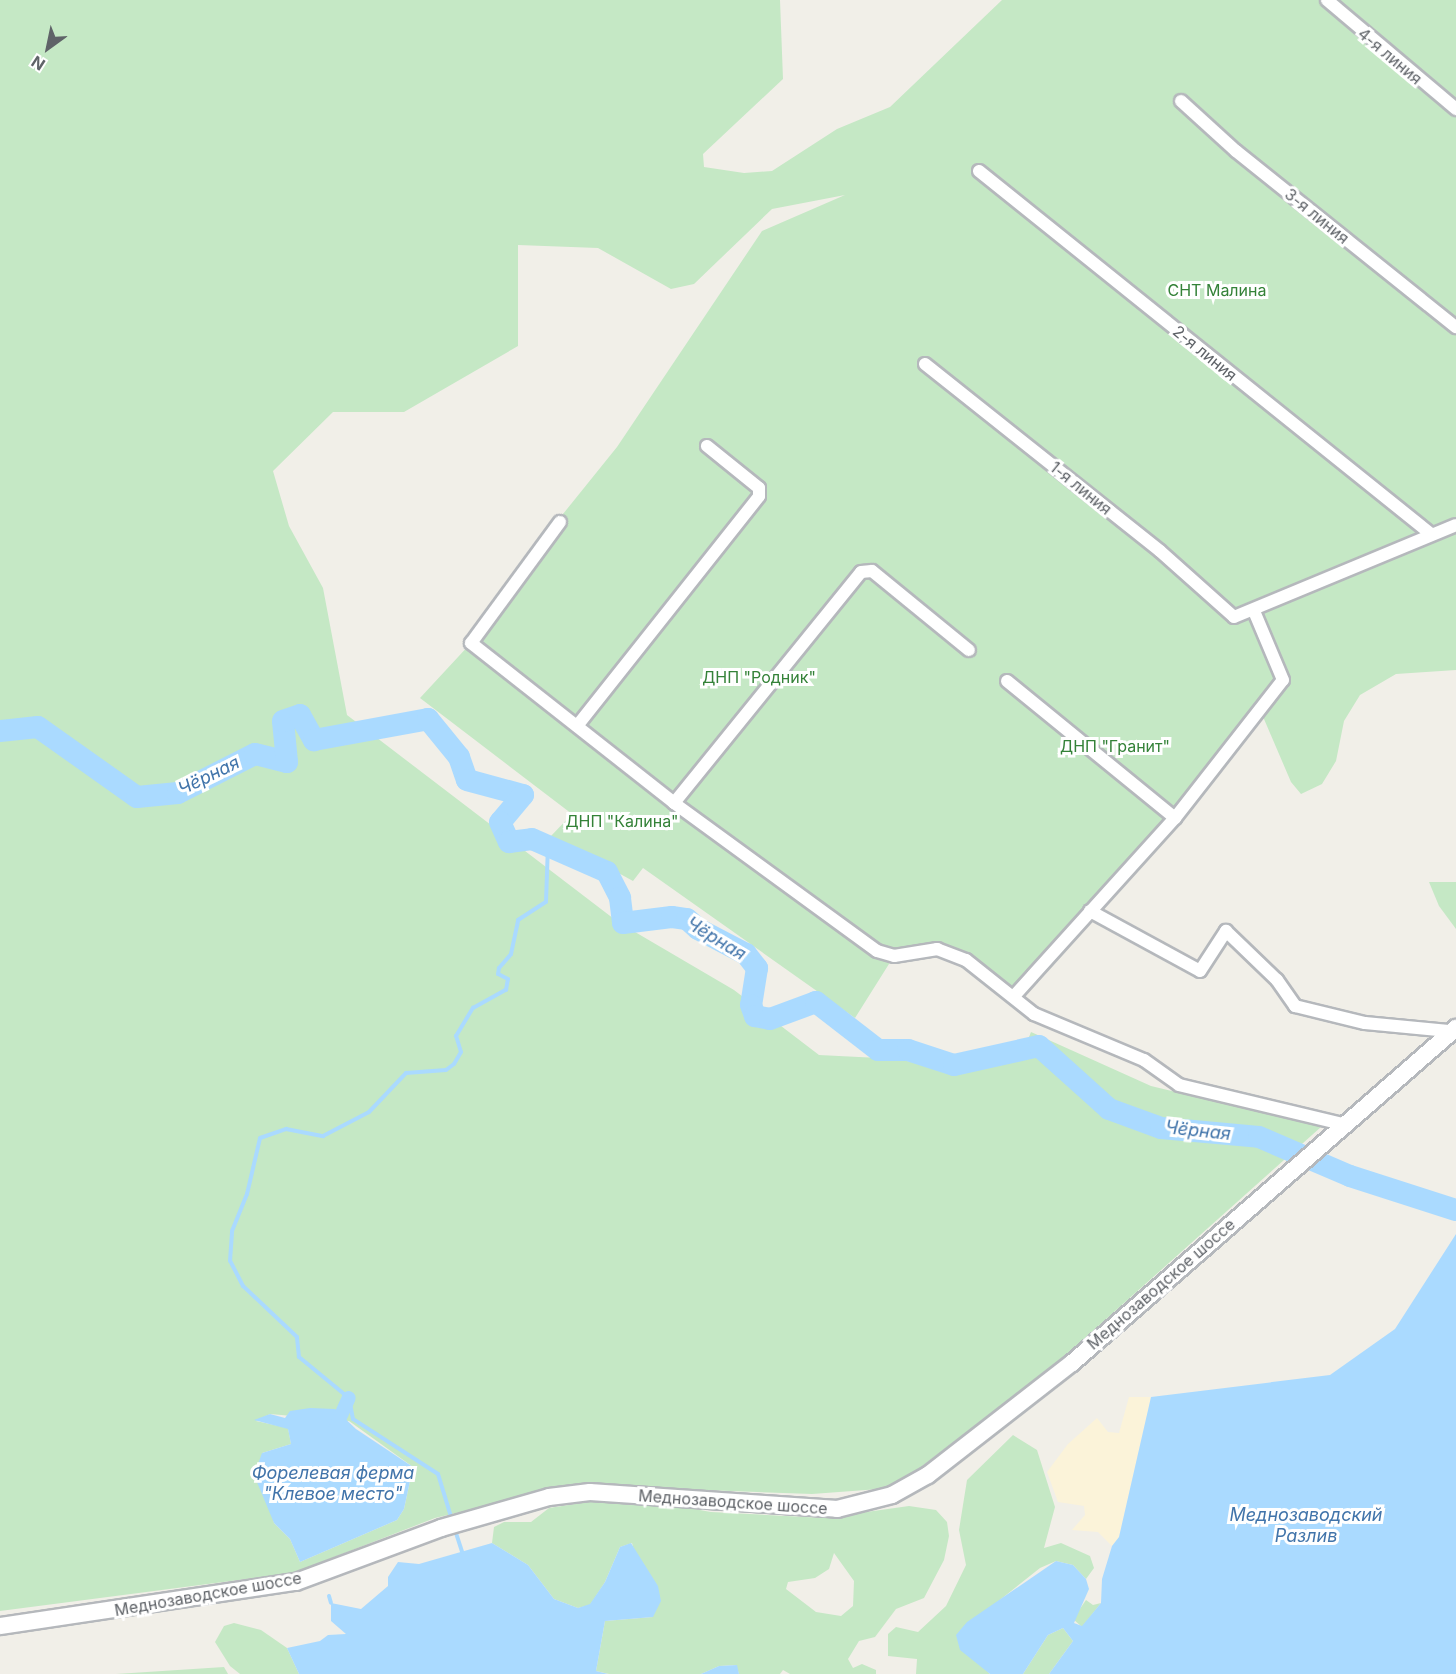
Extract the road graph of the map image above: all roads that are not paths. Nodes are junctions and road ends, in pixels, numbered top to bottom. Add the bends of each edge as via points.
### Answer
1 (1327, 0) edge
2 (1181, 101) dead end
3 (1456, 109) edge
4 (979, 171) dead end
5 (1456, 327) edge
6 (924, 364) dead end
7 (707, 446) dead end
8 (560, 522) dead end
9 (1456, 525) edge
10 (1431, 534) junction
11 (1254, 611) junction
12 (969, 651) dead end
13 (1007, 681) dead end
14 (576, 726) junction
15 (674, 803) junction
16 (1175, 818) junction
17 (1090, 911) junction
18 (1015, 996) junction
19 (1452, 1030) edge
20 (1342, 1124) junction
21 (0, 1626) edge

1 - 3 street, 4-я линия
2 - 5 street, 3-я линия via 1236,151
4 - 10 street, 2-я линия
6 - 11 street, 1-я линия via 1152,545 1234,617
7 - 14 street via 759,488 759,496
8 - 14 street via 471,643
9 - 10 street
10 - 11 street
11 - 16 street via 1283,680
12 - 15 street via 872,571 861,572
13 - 16 street
14 - 15 street
15 - 18 street via 877,951 894,956 937,949 966,960
16 - 17 street
17 - 18 street
17 - 19 street via 1200,971 1226,931 1277,980 1295,1006 1365,1023
18 - 20 street via 1034,1014 1144,1060 1179,1085
19 - 20 main road, Меднозаводское шоссе
20 - 21 main road, Меднозаводское шоссе via 1072,1363 928,1475 892,1495 837,1509 717,1504 669,1496 590,1492 549,1497 441,1528 296,1582

